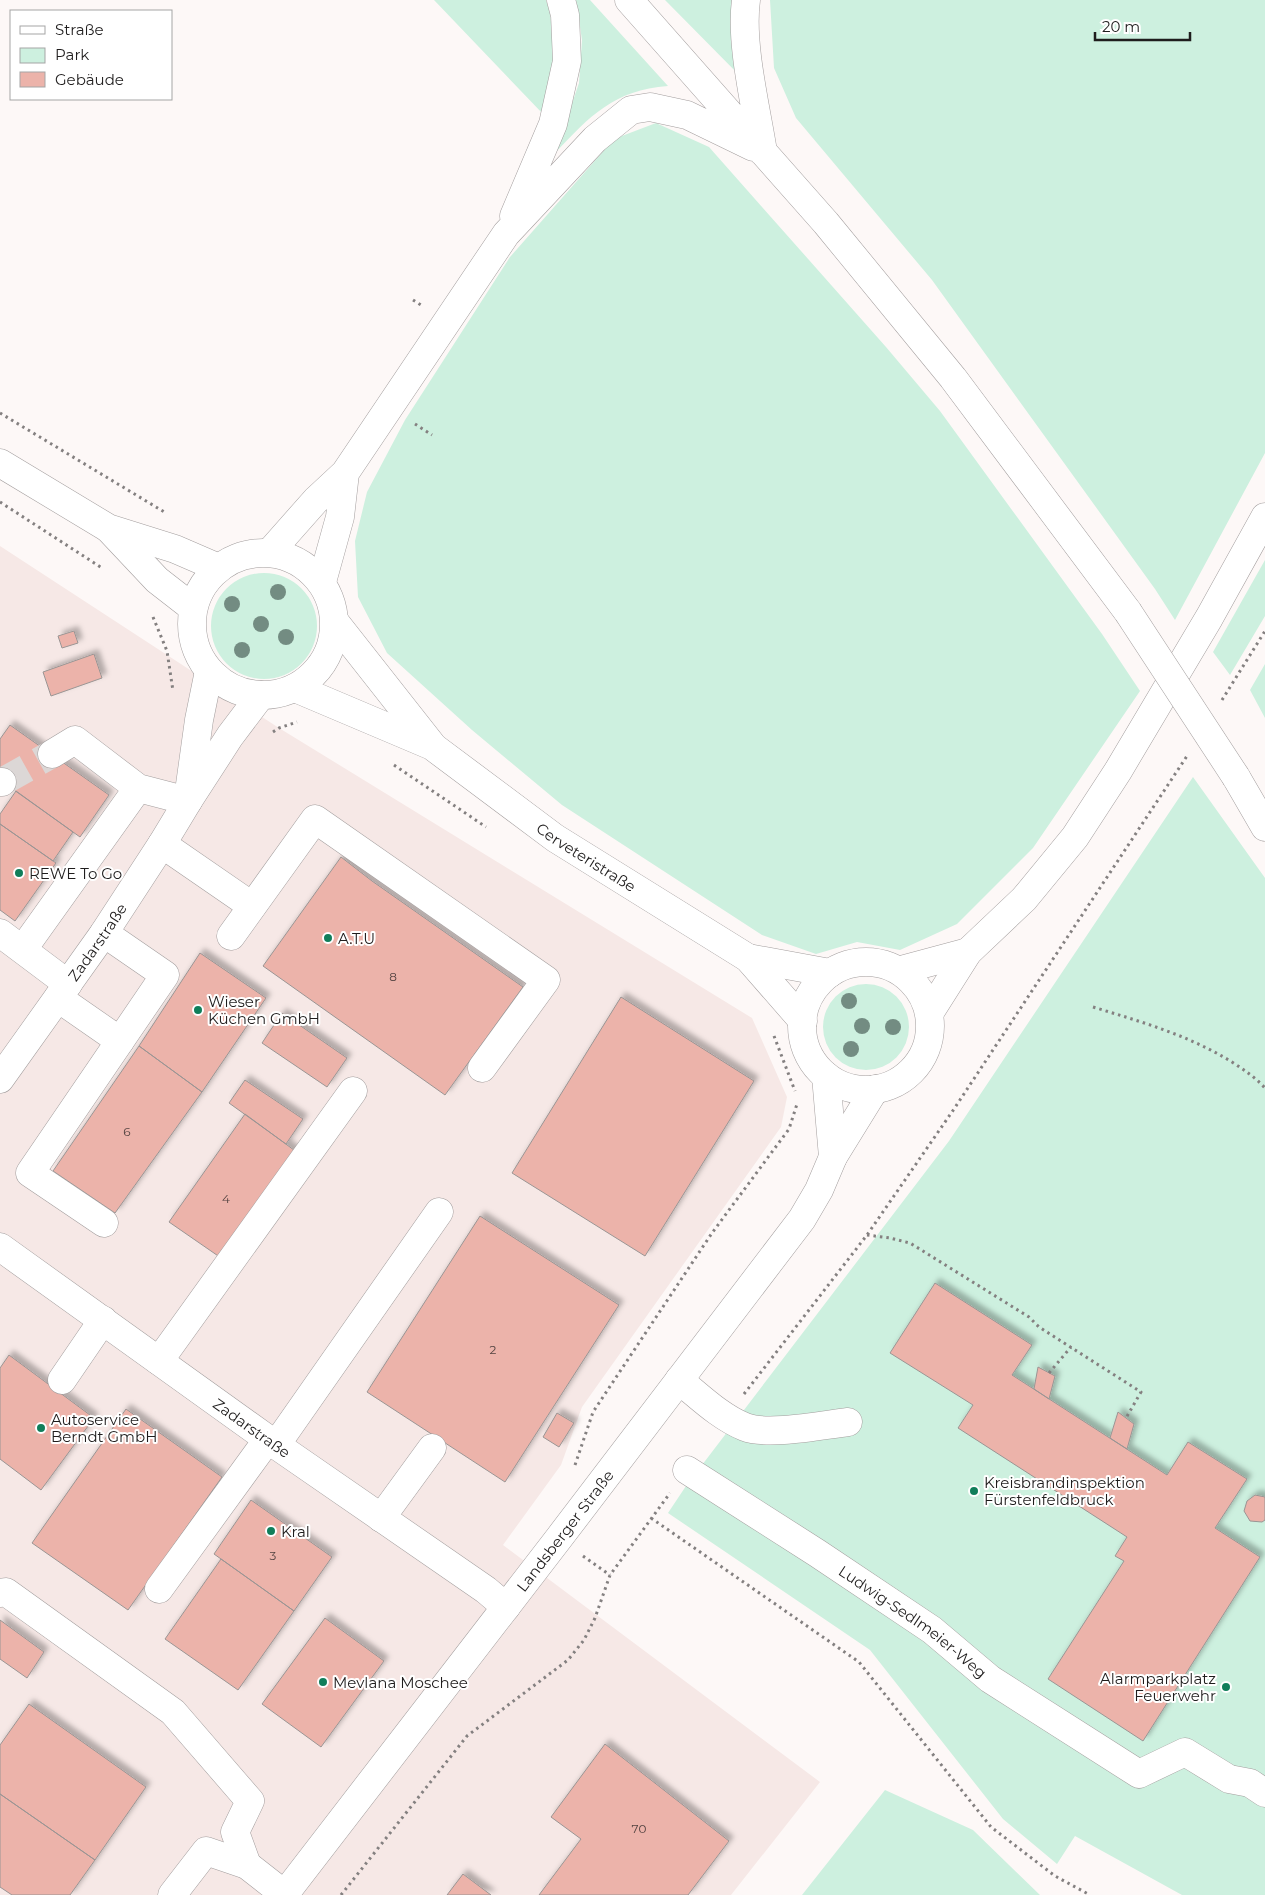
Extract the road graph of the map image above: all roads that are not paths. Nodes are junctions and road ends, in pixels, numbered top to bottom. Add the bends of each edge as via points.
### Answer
1 (561, 0) edge
2 (628, 0) edge
3 (746, 0) edge
4 (763, 152) junction
5 (506, 234) junction
6 (0, 463) edge
7 (345, 473) junction
8 (1265, 517) edge
9 (108, 528) junction
10 (270, 552) junction
11 (219, 568) junction
12 (322, 582) junction
13 (193, 608) junction
14 (335, 622) junction
15 (209, 671) junction
16 (295, 688) junction
17 (261, 695) junction
18 (432, 746) junction
19 (52, 754) tunnel mouth
20 (138, 788) junction
21 (188, 801) junction
22 (1265, 827) edge
23 (162, 844) junction
24 (252, 906) junction
25 (104, 933) junction
26 (0, 934) edge
27 (231, 936) dead end
28 (23, 949) junction
29 (968, 952) junction
30 (748, 958) junction
31 (901, 970) junction
32 (830, 973) junction
33 (63, 991) junction
34 (930, 1012) junction
35 (803, 1021) junction
36 (120, 1041) junction
37 (482, 1068) dead end
38 (826, 1076) junction
39 (0, 1079) edge
40 (875, 1089) junction
41 (352, 1091) dead end
42 (833, 1157) junction
43 (439, 1212) dead end
44 (104, 1223) dead end
45 (0, 1247) edge
46 (104, 1320) junction
47 (159, 1361) junction
48 (62, 1380) dead end
49 (679, 1380) junction
50 (848, 1422) dead end
51 (272, 1442) junction
52 (432, 1448) dead end
53 (687, 1470) dead end
54 (381, 1518) junction
55 (159, 1589) dead end
56 (0, 1593) edge
57 (506, 1607) junction
58 (1265, 1793) edge
59 (247, 1865) junction
60 (172, 1895) edge
61 (284, 1895) edge

1 - 5 main road via 567,61 553,124
2 - 4 main road
3 - 4 main road via 748,56
4 - 5 main road via 687,115 650,107 631,110 595,139
4 - 22 main road, bridge via 826,223 953,378 1128,612
5 - 7 main road
6 - 9 main road
7 - 10 main road
7 - 12 main road via 340,517
8 - 29 main road via 1209,618 1075,837 1024,899
9 - 11 main road via 175,549
9 - 13 main road via 156,580
10 - 11 main road, Cerveteristraße via 252,553
10 - 12 main road, Cerveteristraße via 289,556 308,567
11 - 13 main road, Cerveteristraße via 209,576
12 - 14 main road, Cerveteristraße via 332,601
13 - 15 main road, Cerveteristraße via 193,638
14 - 16 main road, Cerveteristraße via 332,643 324,663
14 - 18 main road, Cerveteristraße
15 - 17 main road, Cerveteristraße via 240,692
15 - 21 main road, Zadarstraße
16 - 17 main road, Cerveteristraße
16 - 18 main road, Cerveteristraße
17 - 21 main road, Zadarstraße
18 - 30 main road, Cerveteristraße via 555,838
19 - 20 main road via 75,740
20 - 21 main road
20 - 28 main road
21 - 23 main road, Zadarstraße
23 - 24 main road
23 - 25 main road, Zadarstraße
24 - 27 main road
24 - 37 main road via 315,819 546,980
25 - 33 main road, Zadarstraße
25 - 36 main road via 166,974
26 - 28 main road
28 - 33 main road
29 - 31 main road
29 - 34 main road
30 - 32 main road, Cerveteristraße
30 - 35 main road, Cerveteristraße
31 - 32 main road via 864,962 849,964
31 - 34 main road via 921,992
32 - 35 main road via 811,994
33 - 36 main road
33 - 39 main road, Zadarstraße
34 - 40 main road via 931,1031 925,1052 913,1070 896,1083
35 - 38 main road via 809,1054
36 - 44 main road via 30,1173
38 - 40 main road via 841,1085
38 - 42 main road, Landsberger Straße
40 - 42 main road, Landsberger Straße
41 - 47 main road
42 - 49 main road, Landsberger Straße via 802,1219
43 - 51 main road
45 - 46 main road, Zadarstraße
46 - 47 main road, Zadarstraße
46 - 48 main road
47 - 51 main road, Zadarstraße
49 - 50 main road via 726,1417 746,1427 769,1430
49 - 57 main road, Landsberger Straße
51 - 54 main road, Zadarstraße
51 - 55 main road
52 - 54 main road
53 - 58 main road, Ludwig-Sedlmeier-Weg via 932,1630 990,1679 1139,1774 1185,1752 1229,1779 1250,1783
54 - 57 main road, Zadarstraße
56 - 59 main road via 6,1592 173,1712 250,1801 235,1832
57 - 61 main road, Landsberger Straße
59 - 60 main road via 206,1851
59 - 61 main road

